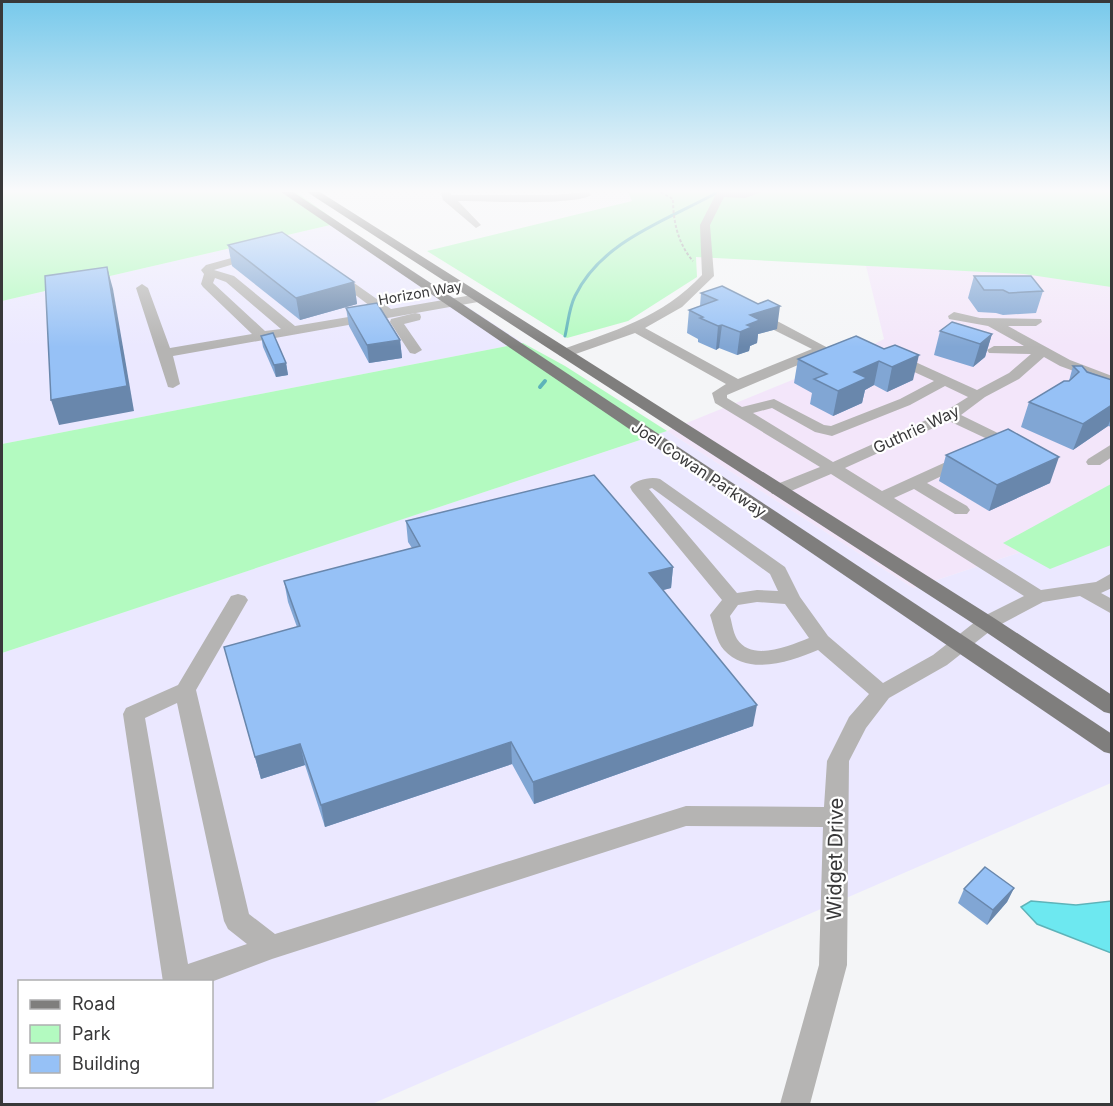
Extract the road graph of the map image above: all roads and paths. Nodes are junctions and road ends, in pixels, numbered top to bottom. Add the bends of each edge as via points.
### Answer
1 (363, 244) edge
2 (393, 244) edge
3 (682, 244) edge
4 (706, 244) edge
5 (271, 250) edge
6 (708, 269) junction
7 (332, 270) edge
8 (210, 273) junction
9 (142, 288) dead end
10 (478, 298) junction
11 (451, 303) junction
12 (412, 309) junction
13 (750, 312) edge
14 (388, 313) junction
15 (954, 316) dead end
16 (280, 320) junction
17 (991, 322) junction
18 (1036, 322) dead end
19 (636, 328) junction
20 (291, 330) junction
21 (257, 331) junction
22 (839, 343) edge
23 (823, 349) junction
24 (415, 350) dead end
25 (994, 350) edge
26 (1044, 350) junction
27 (165, 353) junction
28 (565, 353) junction
29 (884, 353) edge
30 (945, 381) junction
31 (1112, 381) edge
32 (173, 384) dead end
33 (737, 384) junction
34 (978, 396) junction
35 (741, 413) junction
36 (949, 415) junction
37 (1112, 449) edge
38 (1094, 462) dead end
39 (831, 469) junction
40 (915, 483) junction
41 (778, 490) junction
42 (881, 498) junction
43 (961, 510) dead end
44 (1112, 579) edge
45 (1083, 590) junction
46 (1038, 597) junction
47 (791, 598) junction
48 (238, 600) dead end
49 (732, 600) junction
50 (1112, 608) edge
51 (987, 623) junction
52 (821, 641) junction
53 (952, 651) junction
54 (186, 690) junction
55 (882, 693) junction
56 (1112, 706) edge
57 (1112, 746) edge
58 (835, 817) junction
59 (272, 947) junction
60 (177, 980) edge
61 (180, 980) edge
62 (795, 1104) edge

1 - 11 main road, Joel Cowan Parkway
2 - 10 main road, Joel Cowan Parkway
3 - 6 path via 692,260
4 - 6 street
5 - 8 street via 216,264 207,270
6 - 19 street via 702,290
7 - 14 street
8 - 16 street via 230,279
8 - 21 street via 207,284
9 - 27 street
10 - 11 street, Horizon Way
10 - 28 main road, Joel Cowan Parkway
11 - 12 street, Horizon Way
11 - 53 main road, Joel Cowan Parkway
12 - 14 street, Horizon Way
12 - 24 street via 417,314 414,317 396,322
13 - 23 street
14 - 20 street, Horizon Way
15 - 17 street
16 - 20 street
16 - 21 street
17 - 18 street
17 - 26 street
19 - 28 street
19 - 33 street
20 - 21 street, Horizon Way
21 - 27 street
22 - 23 street
23 - 33 street
25 - 26 street
26 - 31 street via 1065,363
26 - 34 street, Guthrie Way via 1014,376
27 - 32 street
28 - 41 main road, Joel Cowan Parkway
29 - 30 street
30 - 34 street
30 - 35 street via 905,402 832,431 820,429 774,403
33 - 35 street via 719,393 720,400
34 - 36 street, Guthrie Way
35 - 39 street
36 - 39 street, Guthrie Way
36 - 40 street via 1003,441
37 - 38 street
39 - 41 street, Guthrie Way
39 - 42 street
40 - 42 street
40 - 43 street
41 - 51 main road, Joel Cowan Parkway
42 - 46 street
44 - 45 street, Widget Drive via 1101,587
45 - 46 street, Widget Drive
45 - 50 street
46 - 51 street, Widget Drive
47 - 49 street via 757,596
47 - 49 street via 778,571 741,543 654,482 638,487
47 - 52 street
48 - 54 street
49 - 52 street via 720,615 725,633 731,646 755,658 785,655
51 - 53 street, Widget Drive
51 - 56 main road, Joel Cowan Parkway
52 - 55 street
53 - 55 street, Widget Drive
53 - 57 main road, Joel Cowan Parkway
54 - 59 street via 237,921
54 - 60 street via 134,714
55 - 58 street, Widget Drive via 857,723 838,761
58 - 59 street via 686,816
58 - 62 street, Widget Drive via 833,965
59 - 61 street

